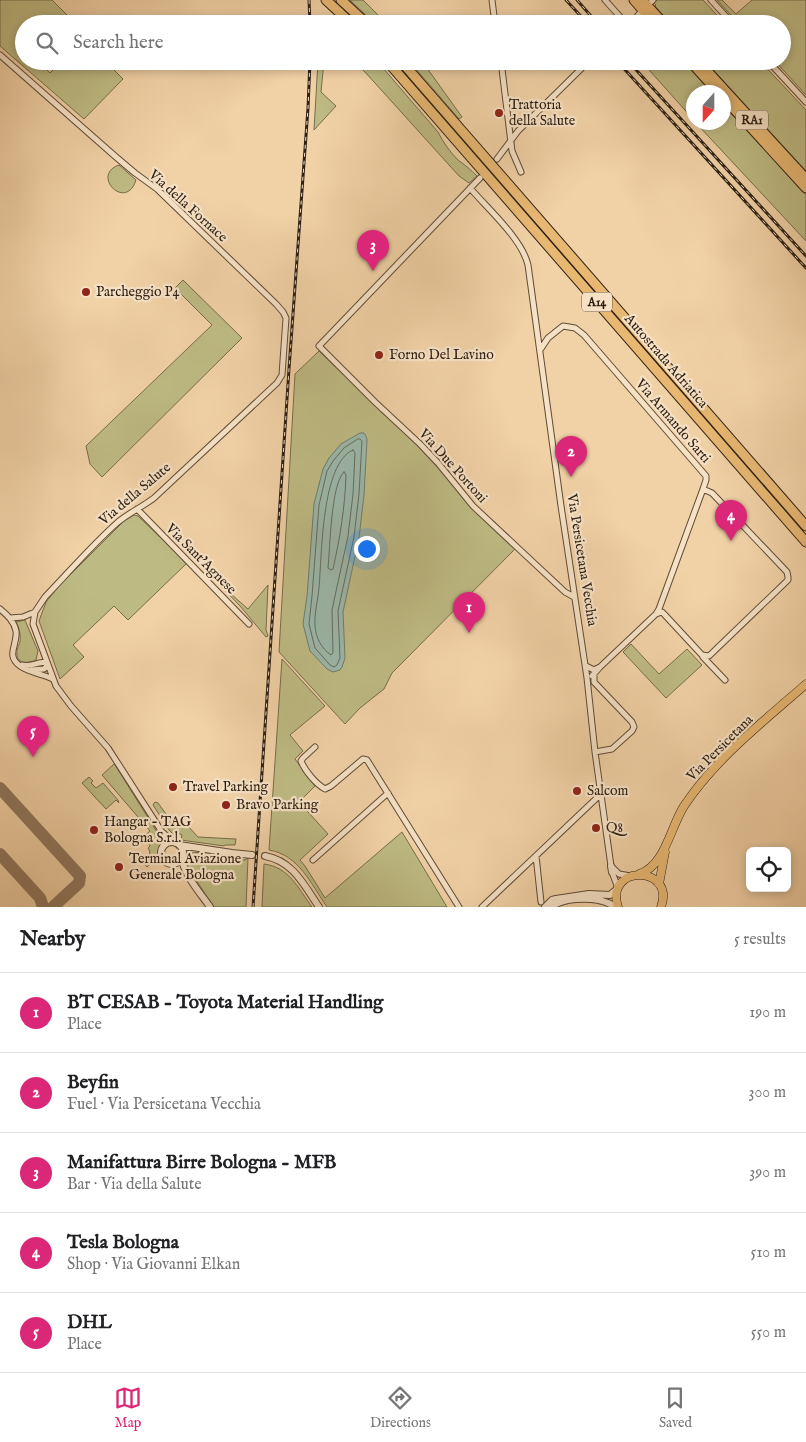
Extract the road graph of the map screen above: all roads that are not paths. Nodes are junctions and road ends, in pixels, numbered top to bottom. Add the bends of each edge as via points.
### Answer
1 (326, 0) edge
2 (341, 0) edge
3 (492, 0) edge
4 (605, 0) edge
5 (634, 0) edge
6 (711, 0) edge
7 (649, 1) edge
8 (342, 15) edge
9 (357, 15) edge
10 (494, 15) edge
11 (616, 15) edge
12 (647, 15) edge
13 (658, 15) edge
14 (725, 15) edge
15 (0, 55) edge
16 (15, 68) edge
17 (17, 70) edge
18 (396, 70) edge
19 (410, 70) edge
20 (502, 70) edge
21 (579, 70) edge
22 (698, 70) edge
23 (706, 70) edge
24 (776, 70) edge
25 (712, 85) edge
26 (806, 102) edge
27 (731, 106) edge
28 (510, 141) junction
29 (497, 160) dead end
30 (521, 172) dead end
31 (480, 178) dead end
32 (806, 179) edge
33 (470, 188) junction
34 (806, 188) edge
35 (538, 339) junction
36 (548, 339) junction
37 (540, 350) junction
38 (280, 380) joint
39 (703, 489) junction
40 (138, 509) junction
41 (806, 526) edge
42 (806, 542) edge
43 (574, 597) junction
44 (0, 609) edge
45 (35, 612) junction
46 (656, 614) junction
47 (10, 618) junction
48 (249, 624) dead end
49 (702, 656) junction
50 (709, 656) junction
51 (17, 663) junction
52 (47, 663) junction
53 (586, 666) junction
54 (600, 667) junction
55 (715, 669) junction
56 (30, 670) junction
57 (594, 674) junction
58 (53, 678) junction
59 (588, 678) junction
60 (725, 680) dead end
61 (806, 684) edge
62 (315, 747) dead end
63 (595, 752) junction
64 (388, 793) junction
65 (601, 794) junction
66 (162, 832) junction
67 (668, 841) junction
68 (177, 844) junction
69 (163, 847) junction
70 (194, 848) junction
71 (182, 854) junction
72 (252, 855) tunnel mouth
73 (265, 856) tunnel mouth
74 (536, 856) junction
75 (312, 860) dead end
76 (174, 864) junction
77 (612, 869) junction
78 (187, 873) junction
79 (635, 875) junction
80 (659, 884) junction
81 (618, 888) junction
82 (543, 904) edge
83 (210, 907) edge
84 (319, 907) edge
85 (460, 907) edge
86 (482, 907) edge
87 (551, 907) edge
88 (617, 907) edge
89 (661, 907) edge

1 - 8 highway
2 - 9 highway
3 - 10 street
4 - 11 street
5 - 12 highway
6 - 14 street
7 - 13 highway
15 - 16 street, Via della Fornace
17 - 38 street, Via della Fornace via 157,189 281,309 286,321
18 - 42 highway, Autostrada Adriatica / A14
19 - 41 highway, Autostrada Adriatica / A14
20 - 28 street
21 - 28 street
22 - 25 highway
23 - 32 highway, RA1
24 - 26 street
27 - 34 highway, RA1
28 - 29 street
28 - 30 street
31 - 33 street
33 - 35 street, Via Persicetana Vecchia via 523,252 528,265
33 - 43 street, Via Due Portoni via 319,346 420,444 473,506
35 - 36 street
35 - 37 street, Via Persicetana Vecchia
36 - 37 street, Via Armando Sarti
36 - 39 street, Via Armando Sarti via 563,326 570,326 588,340 706,476
37 - 43 street, Via Persicetana Vecchia
38 - 40 street, Via della Salute via 154,498
39 - 46 street
39 - 50 street via 712,493 786,572 788,578
40 - 45 street, Via della Salute via 118,522 99,541 45,597
40 - 48 street, Via Sant'Agnese
43 - 53 street, Via Persicetana Vecchia
44 - 47 street
45 - 47 street
45 - 52 street via 34,624
46 - 49 street via 662,612
46 - 54 street
47 - 51 street via 16,632 12,654
49 - 50 street
49 - 55 street
50 - 55 street
51 - 52 street via 25,666
51 - 56 street
52 - 56 street via 44,669
52 - 58 street
53 - 54 street via 594,670
53 - 59 street, Via Persicetana Vecchia
54 - 57 street
55 - 60 street
56 - 58 street
57 - 59 street
57 - 63 street via 594,682 634,727 612,749
58 - 66 street via 62,695 108,748
59 - 63 street, Via Persicetana Vecchia
61 - 67 main road, Via Persicetana via 736,746 704,780 681,811
62 - 64 street via 301,761 323,788 329,788 366,759
63 - 65 street, Via Persicetana Vecchia
64 - 75 street
64 - 85 street
65 - 74 street
65 - 77 street, Via Persicetana Vecchia
66 - 68 street
66 - 69 street
67 - 79 main road, Via Persicetana via 651,868
67 - 80 main road, Via Persicetana
68 - 69 street via 168,843
68 - 70 street
68 - 71 street
69 - 76 street via 161,854 164,860
70 - 71 street
70 - 72 street
71 - 76 street
71 - 78 street
73 - 84 street via 282,861 293,869
74 - 82 street
74 - 86 street
76 - 78 street
77 - 79 street via 619,874
77 - 81 street, Via Persicetana Vecchia
78 - 83 street
79 - 80 main road via 650,877
79 - 81 main road, Via Persicetana via 623,881
80 - 89 main road, Via Persicetana
81 - 82 street via 610,895 590,894
81 - 88 main road
87 - 88 street via 585,899 602,900

